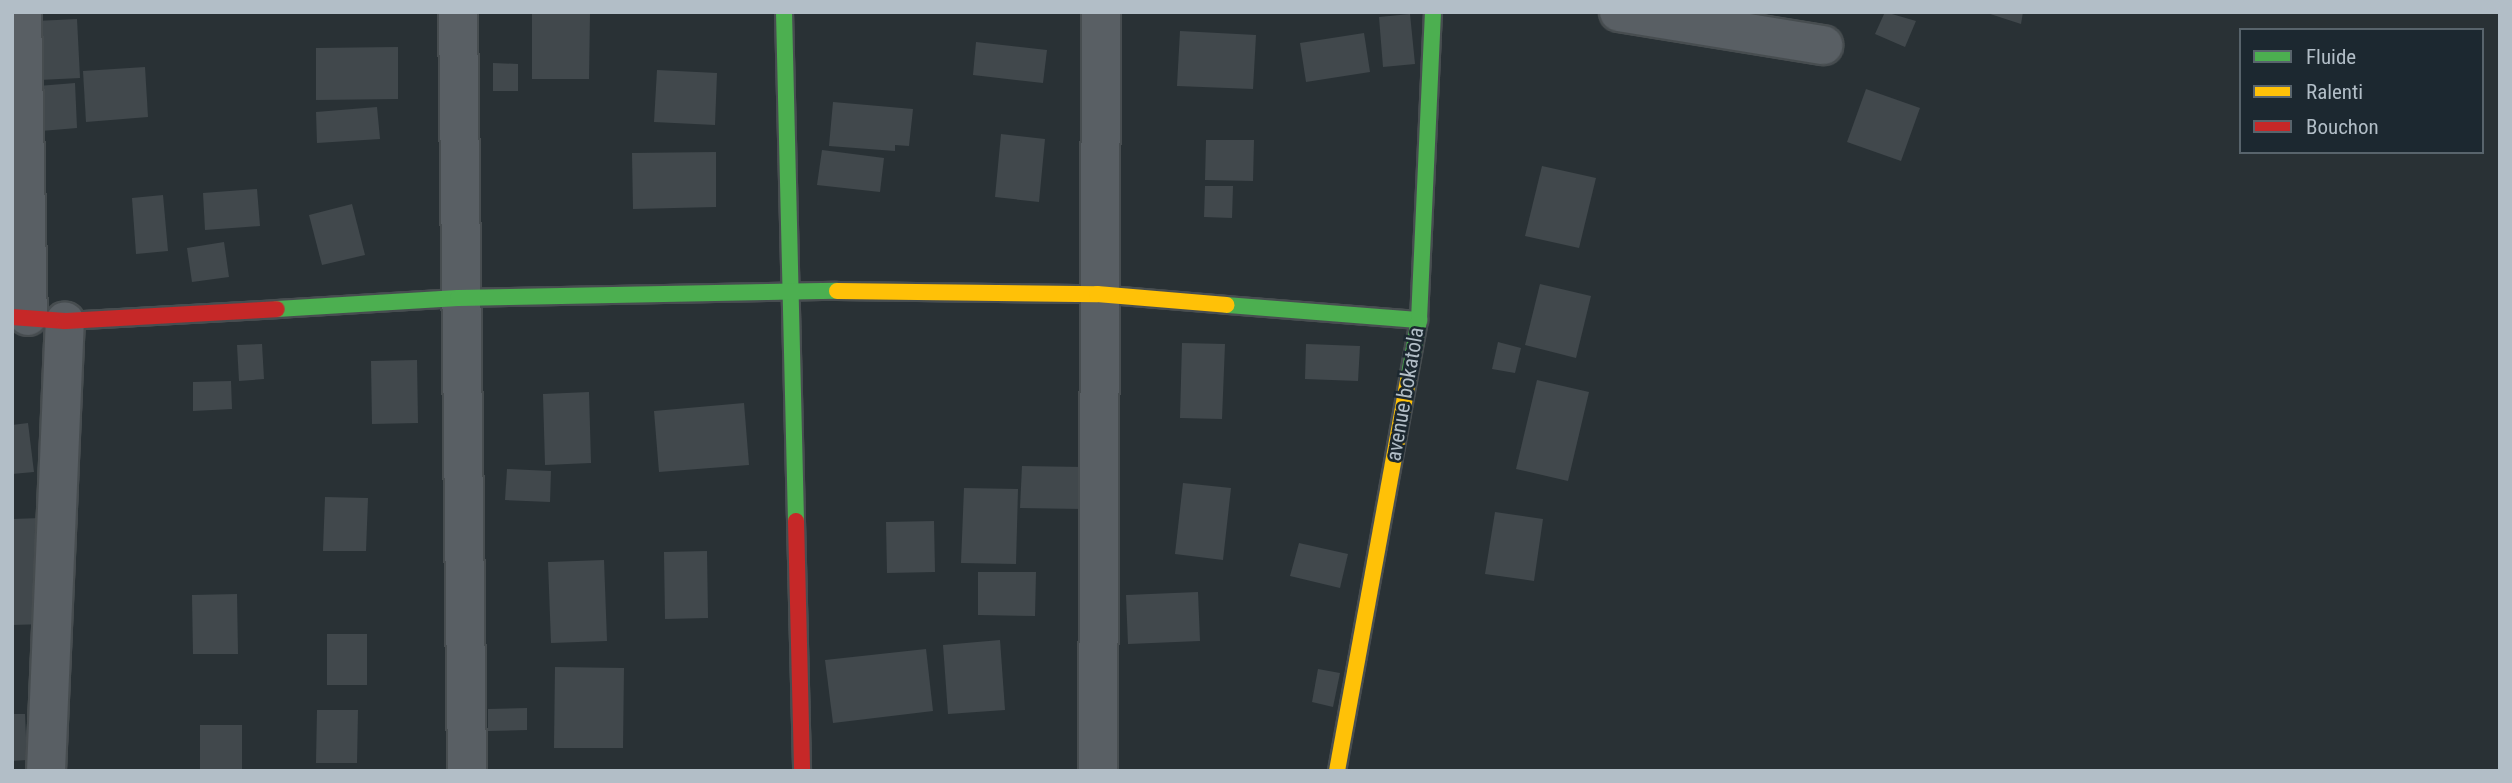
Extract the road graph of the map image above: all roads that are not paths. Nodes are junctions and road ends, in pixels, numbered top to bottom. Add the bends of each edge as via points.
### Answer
1 (22, 12) edge
2 (458, 12) edge
3 (784, 12) edge
4 (1101, 12) edge
5 (1433, 12) edge
6 (1619, 12) edge
7 (1823, 45) dead end
8 (791, 290) junction
9 (1097, 294) junction
10 (458, 298) junction
11 (20, 317) edge
12 (1419, 320) junction
13 (65, 321) junction
14 (46, 771) edge
15 (467, 771) edge
16 (802, 771) edge
17 (1098, 771) edge
18 (1337, 771) edge

1 - 11 street
2 - 10 street
3 - 8 street
4 - 9 street
5 - 12 street, avenue bokatola
6 - 7 street
8 - 9 street
8 - 10 street
8 - 16 street
9 - 12 street
9 - 17 street
10 - 13 street
10 - 15 street
11 - 13 street
12 - 18 street, avenue bokatola
13 - 14 street

